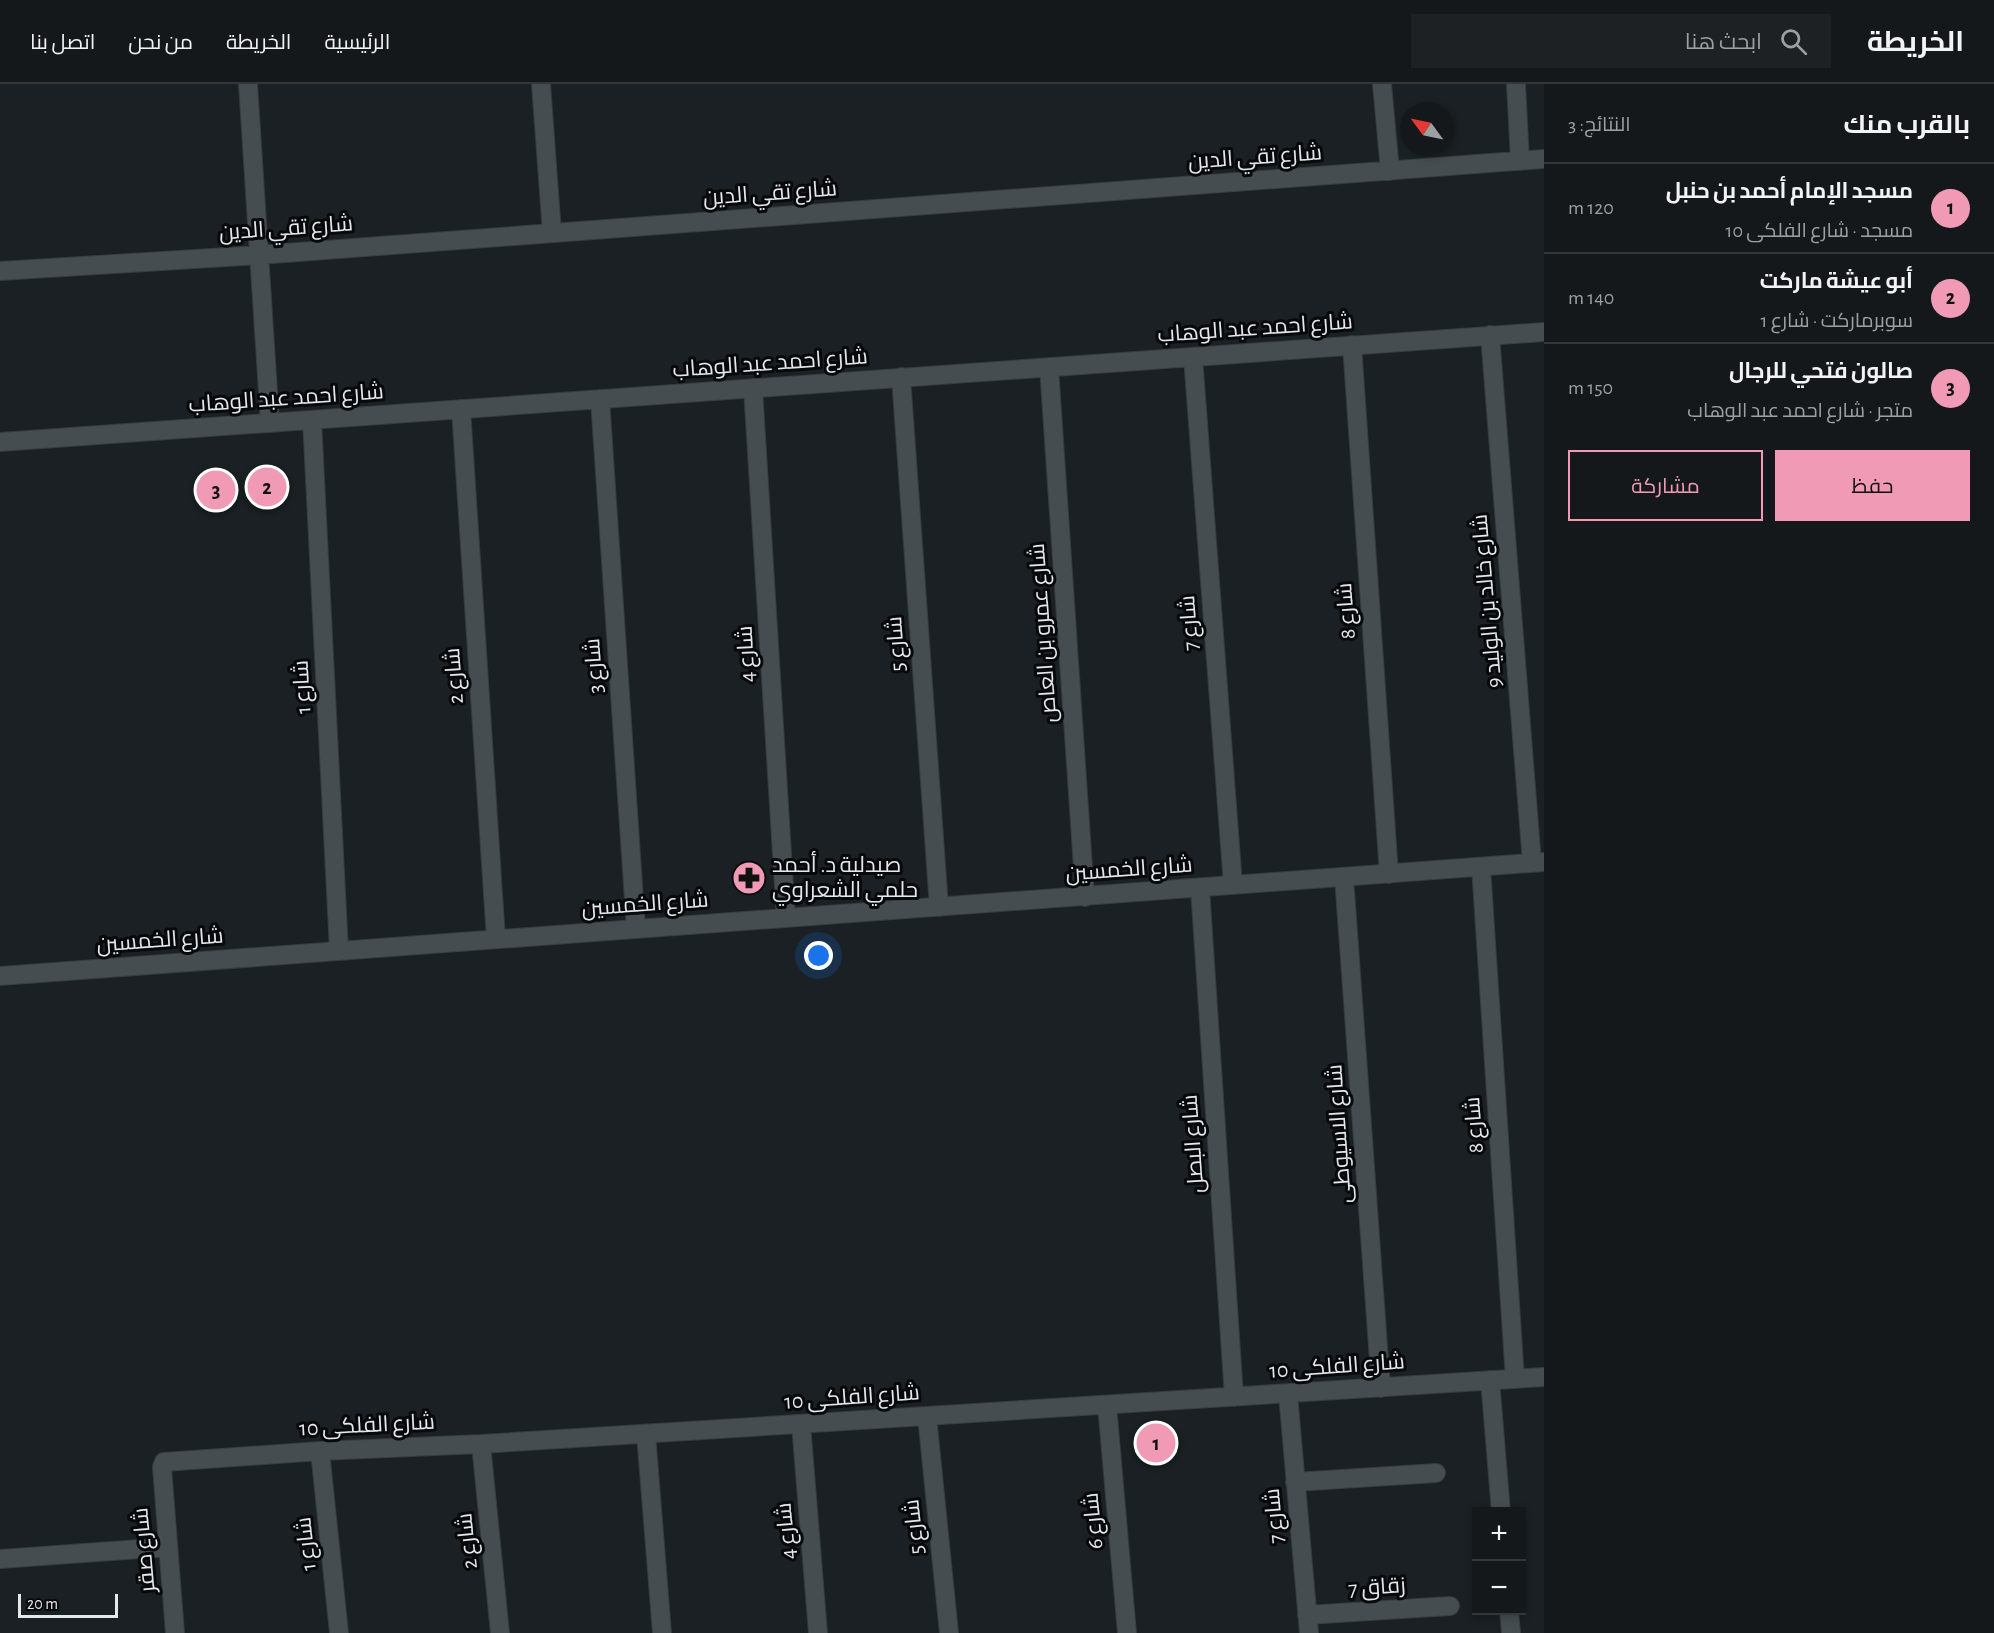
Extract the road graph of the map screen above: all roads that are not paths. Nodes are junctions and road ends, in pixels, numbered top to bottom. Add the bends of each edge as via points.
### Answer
1 (248, 84) edge
2 (541, 84) edge
3 (1382, 84) edge
4 (1516, 84) edge
5 (1544, 159) edge
6 (1520, 161) junction
7 (1390, 171) junction
8 (552, 233) junction
9 (259, 255) junction
10 (0, 271) edge
11 (1544, 332) edge
12 (1490, 335) junction
13 (1352, 345) junction
14 (1193, 357) junction
15 (1049, 367) junction
16 (901, 377) junction
17 (753, 388) junction
18 (600, 399) junction
19 (460, 409) junction
20 (312, 420) junction
21 (270, 423) junction
22 (0, 442) edge
23 (1538, 863) edge
24 (1481, 867) junction
25 (1389, 874) junction
26 (1344, 877) junction
27 (1233, 885) junction
28 (1200, 888) junction
29 (1085, 897) junction
30 (939, 907) junction
31 (786, 918) junction
32 (636, 929) junction
33 (496, 939) junction
34 (339, 951) junction
35 (0, 976) edge
36 (1544, 1377) edge
37 (1515, 1379) junction
38 (1490, 1380) junction
39 (1381, 1388) junction
40 (1288, 1394) junction
41 (1234, 1397) junction
42 (1107, 1405) junction
43 (927, 1416) junction
44 (801, 1424) junction
45 (646, 1434) junction
46 (481, 1444) junction
47 (320, 1450) junction
48 (163, 1463) joint
49 (1436, 1473) dead end
50 (1295, 1482) junction
51 (1501, 1507) edge
52 (168, 1547) junction
53 (0, 1559) edge
54 (1450, 1606) dead end
55 (1509, 1615) edge
56 (1308, 1624) edge
57 (175, 1633) edge
58 (339, 1633) edge
59 (500, 1633) edge
60 (662, 1633) edge
61 (818, 1633) edge
62 (949, 1633) edge
63 (1127, 1633) edge
64 (1511, 1633) edge

1 - 9 street
2 - 8 street
3 - 7 street
4 - 6 street
5 - 6 street, شارع تقي الدين
6 - 7 street, شارع تقي الدين
7 - 8 street, شارع تقي الدين
8 - 9 street, شارع تقي الدين
9 - 10 street, شارع تقي الدين
9 - 21 street
11 - 12 street, شارع احمد عبد الوهاب
12 - 13 street, شارع احمد عبد الوهاب
12 - 23 street, شارع خالد بن الوليد 9
13 - 14 street, شارع احمد عبد الوهاب
13 - 25 street, شارع 8
14 - 15 street, شارع احمد عبد الوهاب
14 - 27 street, شارع 7
15 - 16 street, شارع احمد عبد الوهاب
15 - 29 street, شارع عمرو بن العاص
16 - 17 street, شارع احمد عبد الوهاب
16 - 30 street, شارع 5
17 - 18 street, شارع احمد عبد الوهاب
17 - 31 street, شارع 4
18 - 19 street, شارع احمد عبد الوهاب
18 - 32 street, شارع 3
19 - 20 street, شارع احمد عبد الوهاب
19 - 33 street, شارع 2
20 - 21 street, شارع احمد عبد الوهاب
20 - 34 street, شارع 1
21 - 22 street, شارع احمد عبد الوهاب
23 - 24 street, شارع الخمسين
24 - 25 street, شارع الخمسين
24 - 37 street, شارع 8
25 - 26 street, شارع الخمسين
26 - 27 street, شارع الخمسين
26 - 39 street, شارع الاسيوطى
27 - 28 street, شارع الخمسين
28 - 29 street, شارع الخمسين
28 - 41 street, شارع البصل
29 - 30 street, شارع الخمسين
30 - 31 street, شارع الخمسين
31 - 32 street, شارع الخمسين
32 - 33 street, شارع الخمسين
33 - 34 street, شارع الخمسين
34 - 35 street, شارع الخمسين
36 - 37 street, شارع الفلكى 10
37 - 38 street, شارع الفلكى 10
38 - 39 street, شارع الفلكى 10
38 - 51 street
39 - 40 street, شارع الفلكى 10
40 - 41 street, شارع الفلكى 10
40 - 50 street, شارع 7
41 - 42 street, شارع الفلكى 10
42 - 43 street, شارع الفلكى 10
42 - 63 street, شارع 6
43 - 44 street, شارع الفلكى 10
43 - 62 street, شارع 5
44 - 45 street, شارع الفلكى 10
44 - 61 street, شارع 4
45 - 46 street, شارع الفلكى 10
45 - 60 street
46 - 47 street, شارع الفلكى 10
46 - 59 street, شارع 2
47 - 48 street, شارع الفلكى 10
47 - 58 street, شارع 1
48 - 52 street, شارع صقر
49 - 50 street
50 - 56 street, شارع 7
52 - 53 street
52 - 57 street, شارع صقر
54 - 56 street, زقاق 7
55 - 64 street

